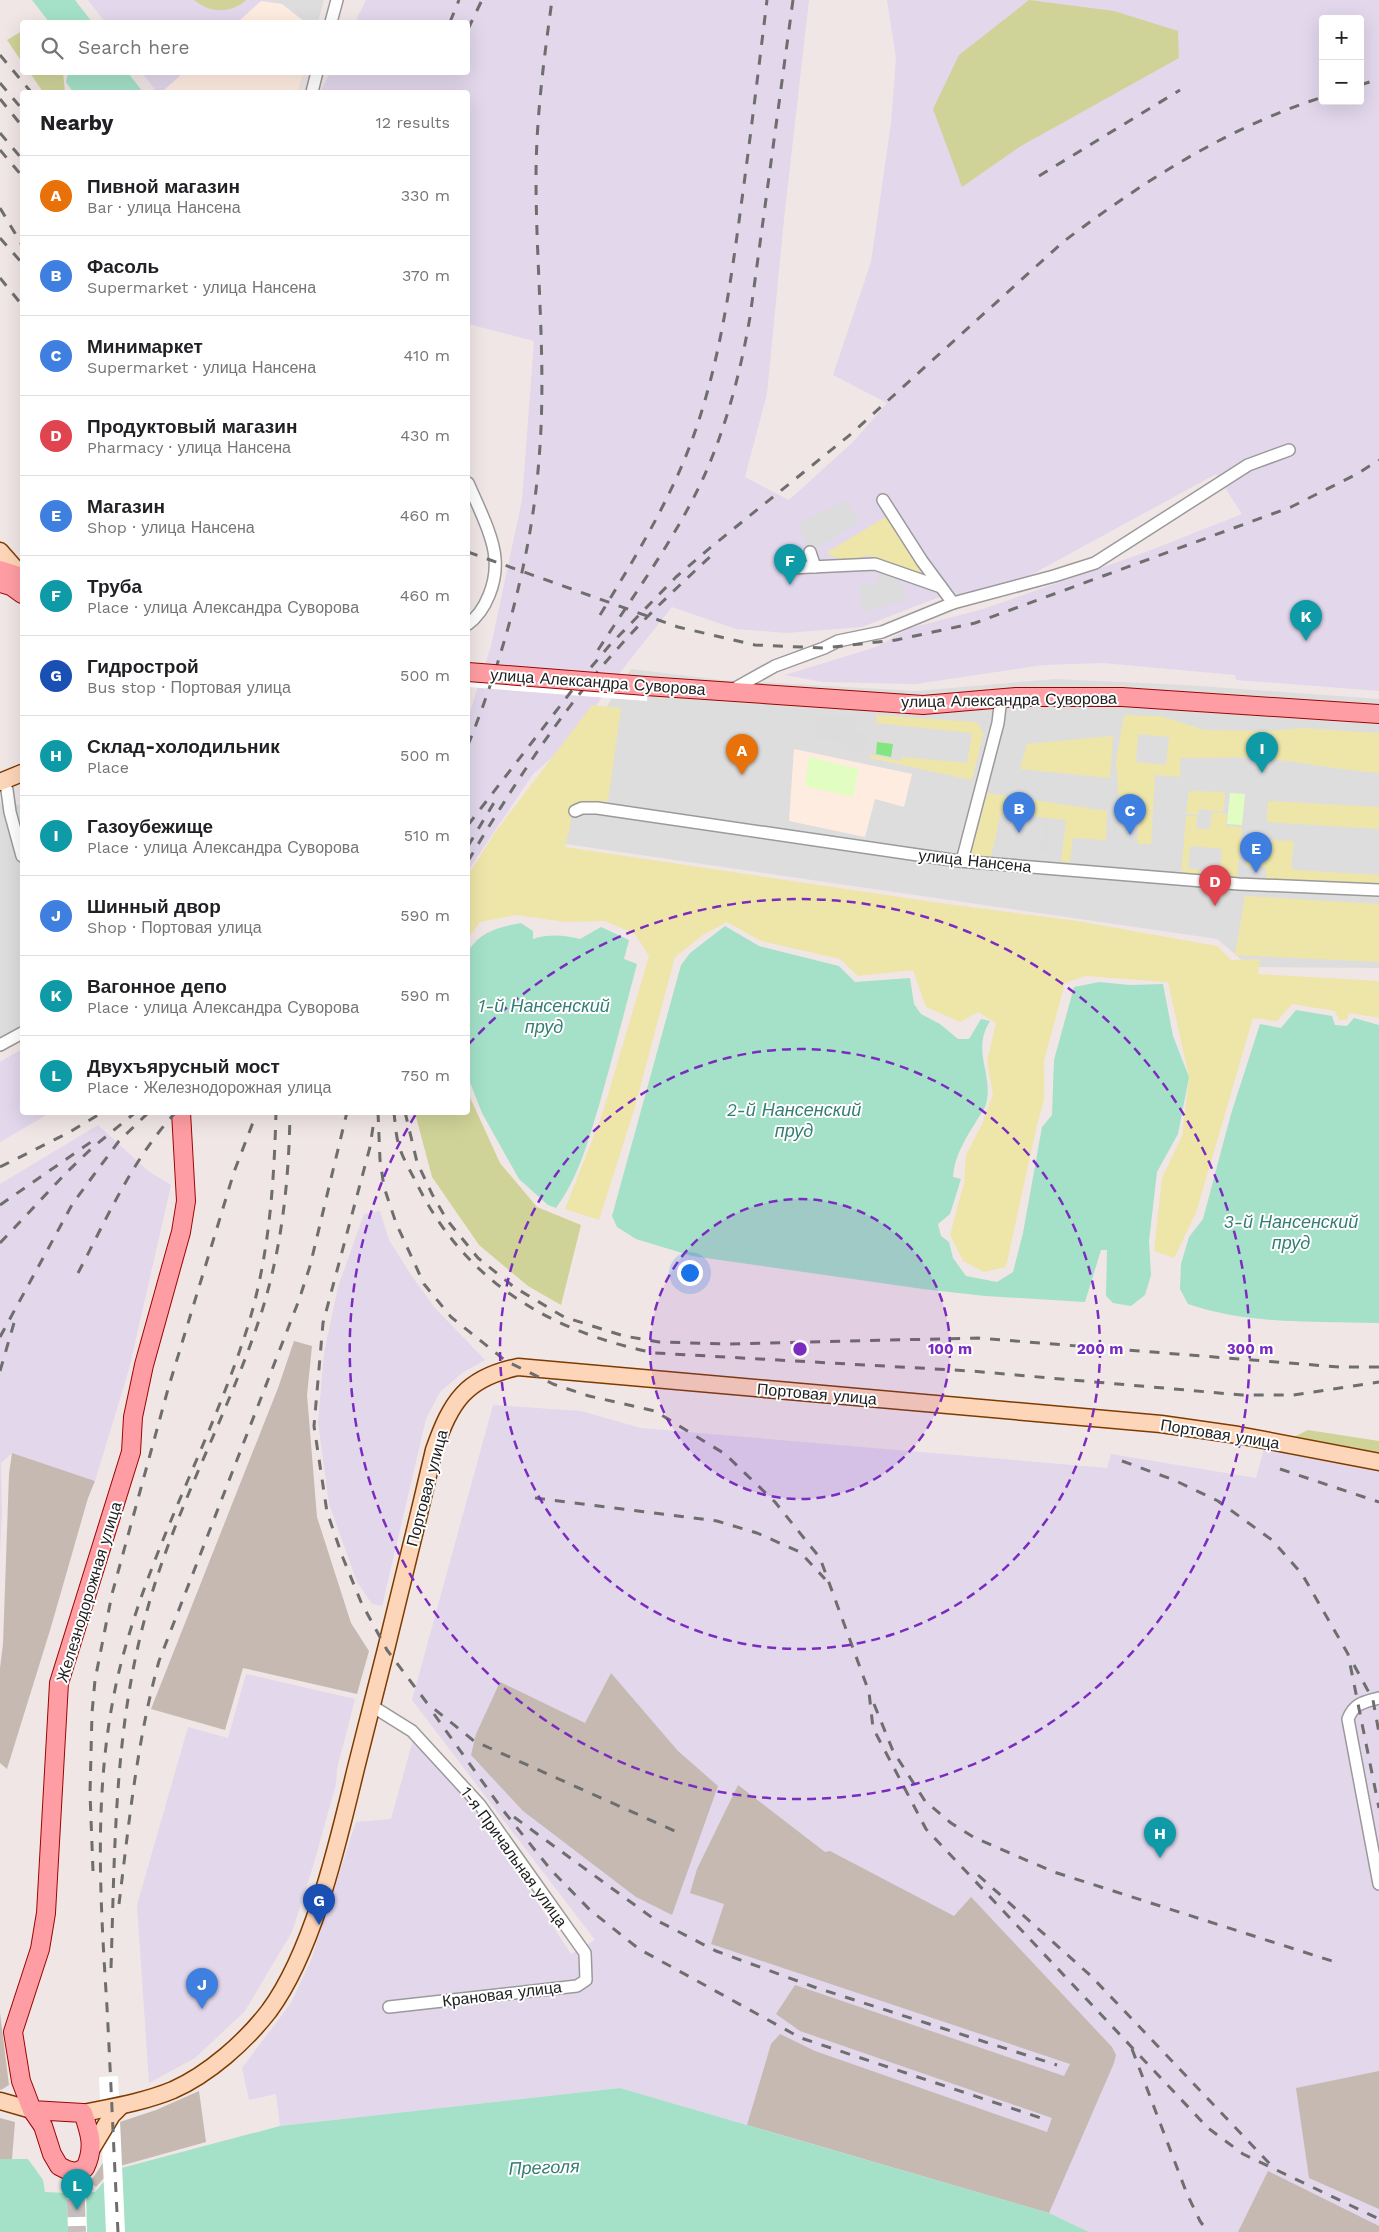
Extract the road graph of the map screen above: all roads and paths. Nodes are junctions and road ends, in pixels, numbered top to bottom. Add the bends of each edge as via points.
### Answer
1 (337, 0) edge
2 (332, 20) edge
3 (316, 75) edge
4 (312, 90) edge
5 (1289, 450) dead end
6 (470, 488) edge
7 (883, 500) dead end
8 (0, 551) edge
9 (810, 552) dead end
10 (815, 567) junction
11 (790, 568) dead end
12 (0, 570) edge
13 (915, 579) junction
14 (20, 581) edge
15 (0, 583) edge
16 (20, 583) edge
17 (900, 583) dead end
18 (20, 584) edge
19 (941, 586) junction
20 (953, 602) junction
21 (470, 622) edge
22 (470, 672) edge
23 (728, 692) junction
24 (1001, 698) junction
25 (1379, 714) edge
26 (20, 774) edge
27 (20, 784) edge
28 (2, 788) edge
29 (575, 811) dead end
30 (20, 849) edge
31 (962, 861) junction
32 (1379, 890) edge
33 (20, 1034) edge
34 (0, 1045) edge
35 (181, 1115) edge
36 (1379, 1462) edge
37 (1379, 1698) edge
38 (372, 1706) junction
39 (1379, 1884) edge
40 (585, 1953) joint
41 (389, 2007) dead end
42 (0, 2101) edge
43 (120, 2107) junction
44 (32, 2110) junction
45 (83, 2113) junction
46 (92, 2148) junction

1 - 2 street
3 - 4 street
5 - 20 street, улица Александра Суворова via 1248,465 1095,563
6 - 21 street via 495,560 488,597 483,609
7 - 19 street
8 - 14 main road
9 - 10 street
10 - 11 street
10 - 13 street via 875,564
12 - 16 main road
13 - 17 street
13 - 19 street
15 - 18 main road
19 - 20 street
20 - 23 street, улица Александра Суворова via 882,632 838,641 775,666
22 - 23 main road, улица Александра Суворова, bridge
23 - 24 main road, улица Александра Суворова via 923,705
24 - 25 main road, улица Александра Суворова via 1122,697
24 - 31 street via 998,723
26 - 28 main road
27 - 28 main road
28 - 30 street
29 - 31 street, улица Нансена via 597,808
31 - 32 street, улица Нансена via 1239,884
33 - 34 street
35 - 44 main road, Железнодорожная улица via 186,1201 181,1232 144,1366 133,1417 131,1452 59,1683 46,1913 40,1949 13,2032 21,2081
36 - 38 main road, Портовая улица via 1161,1424 518,1367 499,1371 469,1387 454,1404 443,1426 434,1450
37 - 39 street via 1359,1703 1348,1719
38 - 40 street, 1-я Причальная улица via 412,1731 480,1805
38 - 43 main road, Портовая улица via 319,1903 276,1999 245,2037 191,2081
40 - 41 street, Крановая улица via 586,1980 577,1986
42 - 44 main road, Портовая улица
43 - 45 main road, Портовая улица
43 - 46 main road, Железнодорожная улица
44 - 45 main road, Портовая улица
44 - 46 main road, Железнодорожная улица via 43,2126 59,2166 75,2172 85,2168
45 - 46 main road

